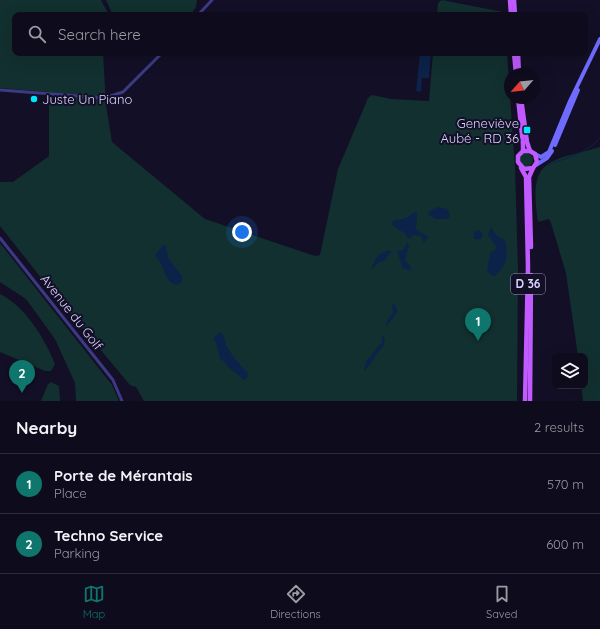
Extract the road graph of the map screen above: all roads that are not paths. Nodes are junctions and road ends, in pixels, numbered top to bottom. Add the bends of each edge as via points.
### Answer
1 (212, 0) edge
2 (510, 0) edge
3 (514, 0) edge
4 (201, 12) edge
5 (511, 12) edge
6 (515, 12) edge
7 (600, 40) edge
8 (598, 51) edge
9 (159, 56) edge
10 (514, 56) edge
11 (518, 56) edge
12 (515, 68) edge
13 (519, 68) edge
14 (578, 88) junction
15 (0, 90) edge
16 (519, 104) edge
17 (522, 104) edge
18 (568, 105) junction
19 (563, 126) junction
20 (523, 151) junction
21 (533, 152) junction
22 (534, 166) junction
23 (521, 168) junction
24 (0, 238) edge
25 (122, 401) edge
26 (525, 401) edge
27 (530, 401) edge

1 - 4 street
2 - 5 main road
3 - 6 main road
7 - 8 street
8 - 14 street
9 - 15 street via 123,92 104,98
10 - 12 main road
11 - 13 main road
14 - 18 street
14 - 19 street
16 - 20 main road
17 - 21 main road via 527,142
18 - 19 street
18 - 21 street via 549,152 542,157
19 - 22 street via 549,156
20 - 21 main road
20 - 23 main road via 517,159
21 - 22 main road via 537,159
22 - 23 main road via 527,170
22 - 27 main road, D 36 via 529,177
23 - 26 main road, D 36 via 526,177 528,267
24 - 25 street, Avenue du Golf via 112,380

